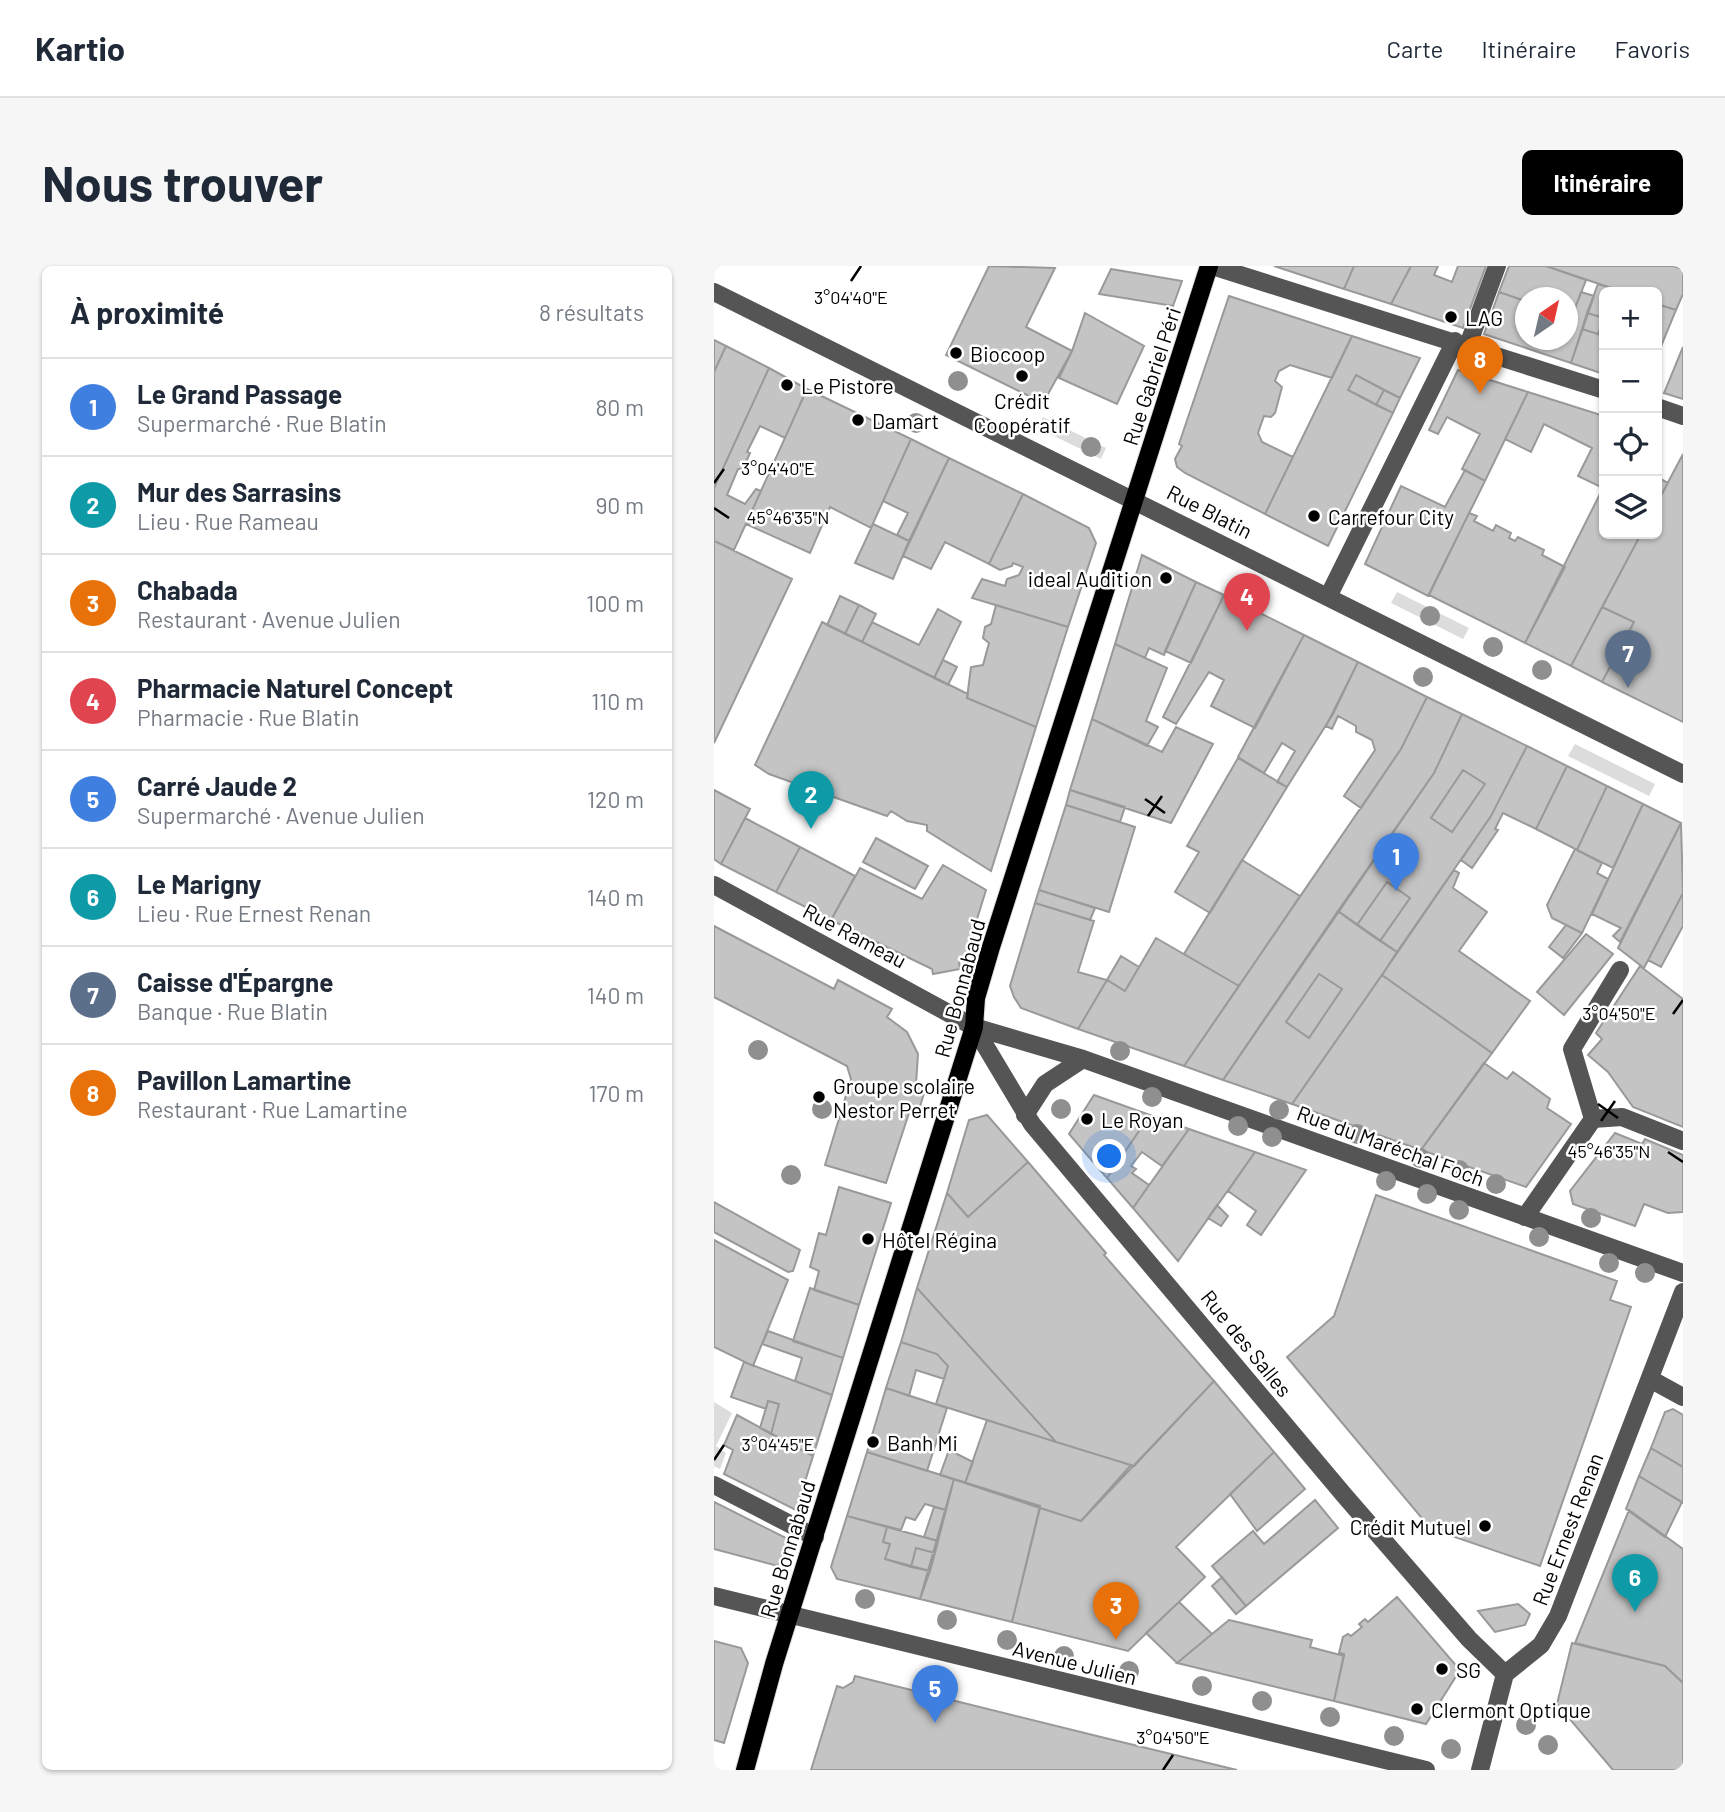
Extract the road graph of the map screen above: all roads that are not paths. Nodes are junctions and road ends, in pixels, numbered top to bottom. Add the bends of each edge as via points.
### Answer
1 (1211, 266) edge
2 (1497, 266) edge
3 (714, 292) edge
4 (1462, 343) junction
5 (1599, 388) edge
6 (1662, 409) edge
7 (1683, 416) edge
8 (1134, 499) junction
9 (1328, 597) junction
10 (1683, 775) edge
11 (714, 885) edge
12 (1620, 971) dead end
13 (974, 1027) junction
14 (1083, 1059) junction
15 (1026, 1115) junction
16 (1592, 1119) junction
17 (1683, 1141) edge
18 (1525, 1217) junction
19 (1683, 1273) edge
20 (1683, 1292) edge
21 (1650, 1379) junction
22 (1683, 1397) edge
23 (714, 1485) edge
24 (815, 1537) junction
25 (714, 1596) edge
26 (791, 1615) junction
27 (1505, 1674) junction
28 (745, 1770) edge
29 (1426, 1770) edge
30 (1480, 1770) edge

1 - 4 street
1 - 8 main road, Rue Gabriel Péri
2 - 4 street
3 - 8 street, Rue Blatin
4 - 5 street
4 - 9 street
6 - 7 street
8 - 9 street, Rue Blatin
8 - 13 main road, Rue Bonnabaud via 976,998
9 - 10 street, Rue Blatin
11 - 13 street, Rue Rameau
12 - 16 street via 1572,1049
13 - 14 street, Rue du Maréchal Foch
13 - 15 street, Rue des Salles
13 - 24 main road, Rue Bonnabaud
14 - 15 street via 1045,1084
14 - 18 street, Rue du Maréchal Foch
15 - 27 street, Rue des Salles via 1343,1495
16 - 17 street via 1622,1117
16 - 18 street
18 - 19 street, Rue du Maréchal Foch
20 - 21 street, Rue Ernest Renan
21 - 22 street
21 - 27 street, Rue Ernest Renan via 1558,1616 1541,1645
23 - 24 street
24 - 26 main road, Rue Bonnabaud
25 - 26 street, Avenue Julien
26 - 28 main road, Rue Bonnabaud
26 - 29 street, Avenue Julien
27 - 30 street

